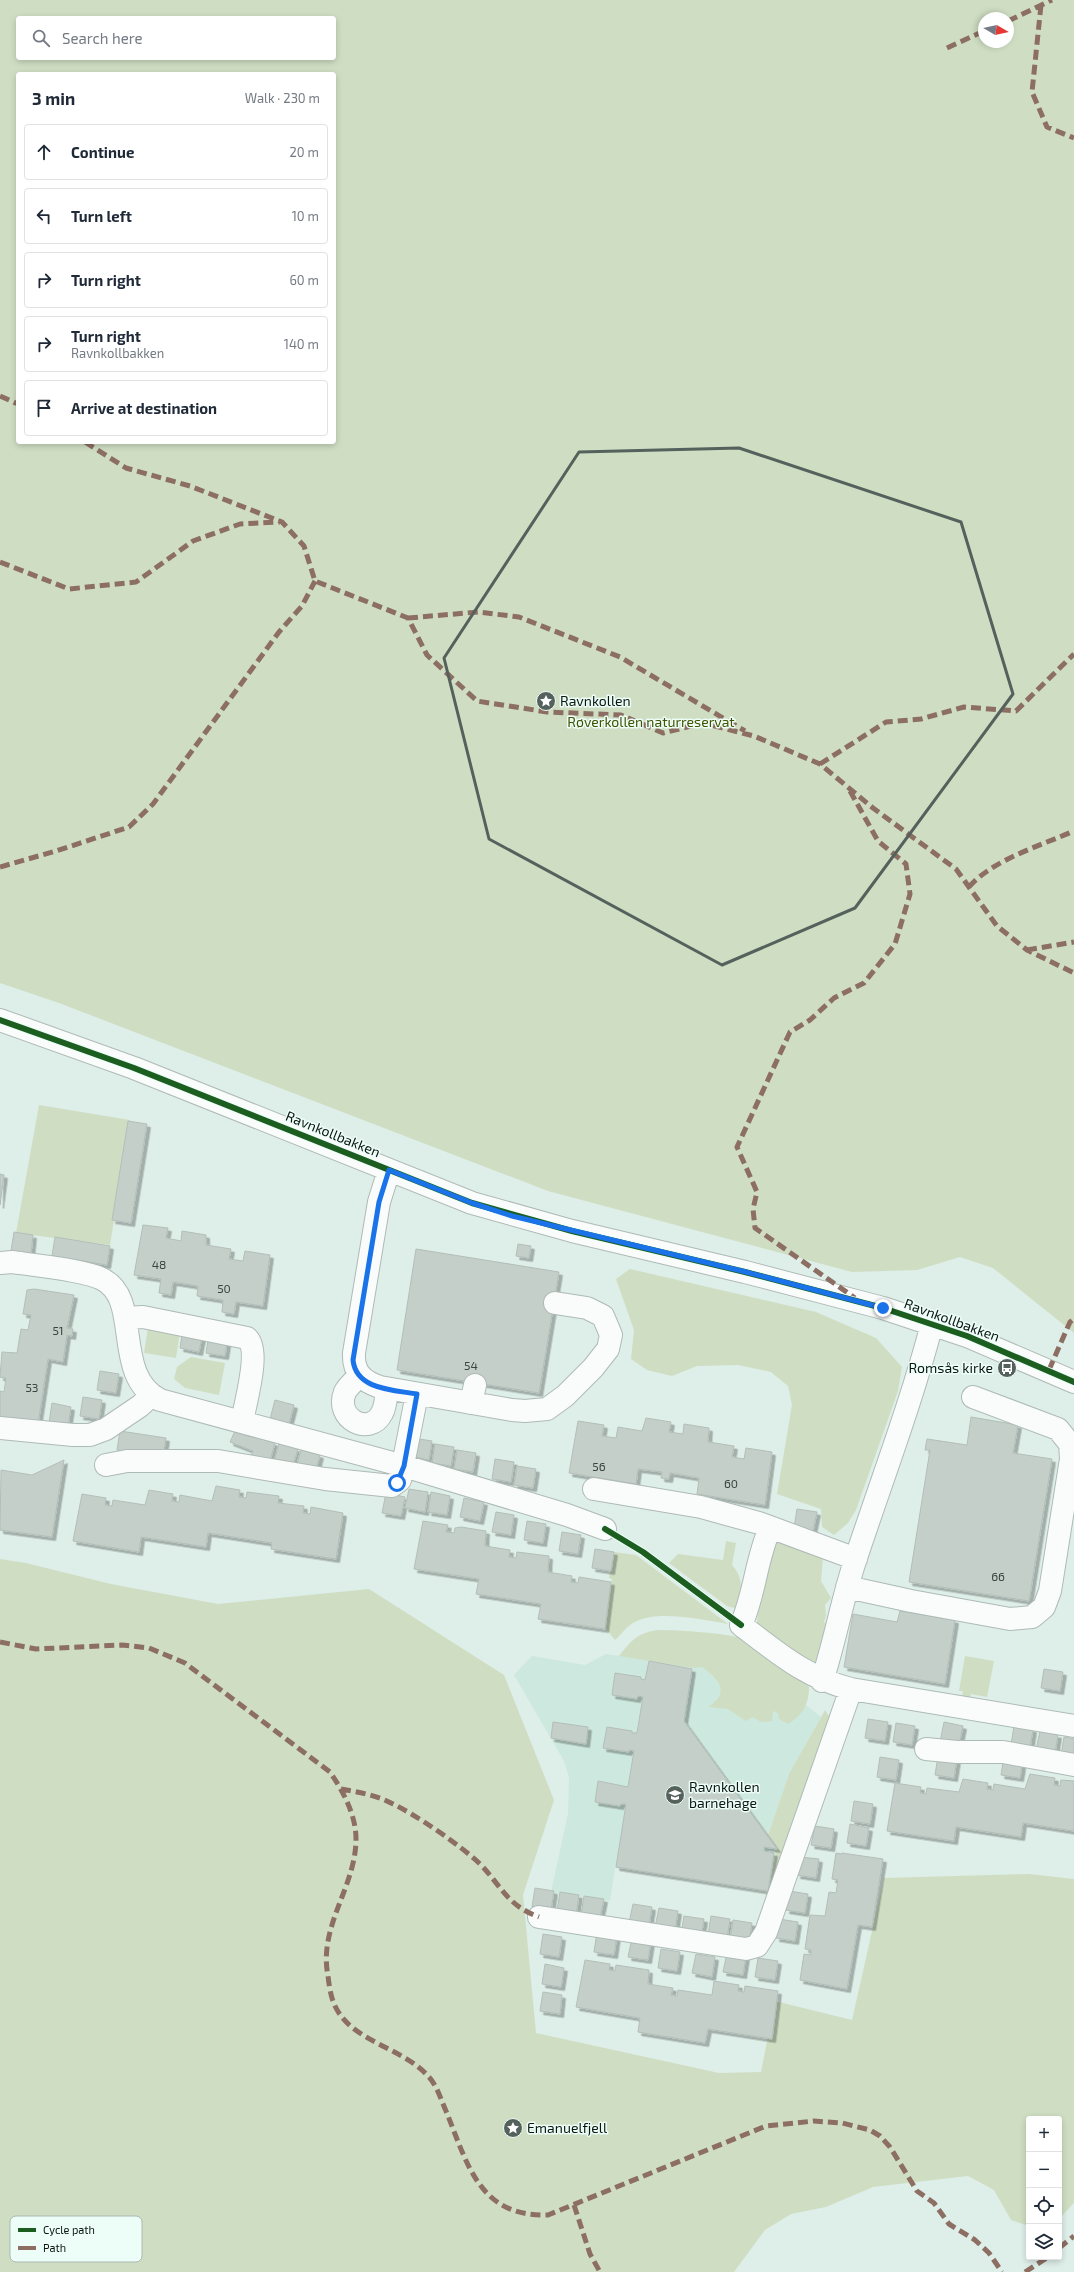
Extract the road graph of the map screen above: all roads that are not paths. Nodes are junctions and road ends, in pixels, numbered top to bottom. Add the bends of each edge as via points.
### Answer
1 (0, 1020) edge
2 (389, 1170) junction
3 (0, 1263) edge
4 (554, 1303) dead end
5 (125, 1318) junction
6 (932, 1324) junction
7 (359, 1375) junction
8 (1074, 1382) edge
9 (387, 1388) junction
10 (417, 1394) junction
11 (152, 1395) junction
12 (973, 1397) dead end
13 (242, 1422) junction
14 (0, 1428) edge
15 (106, 1465) dead end
16 (404, 1466) junction
17 (594, 1489) dead end
18 (770, 1528) junction
19 (605, 1529) dead end
20 (856, 1560) junction
21 (847, 1587) junction
22 (822, 1681) junction
23 (851, 1689) junction
24 (1074, 1726) edge
25 (926, 1749) dead end
26 (1074, 1765) edge
27 (539, 1917) dead end

1 - 2 street, Ravnkollbakken via 134,1068
2 - 6 street, Ravnkollbakken via 512,1216 828,1293
2 - 7 street via 379,1202 354,1353 354,1367
3 - 5 street via 22,1264 103,1279 118,1295
4 - 10 street via 587,1308 603,1316 611,1335 608,1349 602,1358 564,1396 547,1409 525,1412 473,1394
5 - 11 street via 136,1376
5 - 13 street via 143,1317 247,1338 252,1344 254,1357
6 - 8 street, Ravnkollbakken via 1015,1355
6 - 20 street via 917,1379
7 - 9 street via 373,1385
7 - 9 street via 346,1390 344,1398 345,1412 354,1421 366,1424 378,1419 382,1414
9 - 10 street
10 - 16 street
11 - 13 street via 166,1402
11 - 14 street via 106,1429 90,1435 73,1436
12 - 21 street via 1058,1429 1070,1444 1071,1459 1052,1584 1044,1607 1032,1617 1010,1619
13 - 16 street
15 - 16 street via 127,1461 218,1461 325,1479 388,1486 395,1485 400,1480
16 - 19 street
17 - 18 street via 701,1507
18 - 20 street
18 - 22 street via 760,1553 752,1597 741,1625 807,1674
20 - 21 street
21 - 22 street
22 - 23 street
23 - 24 street
23 - 27 street via 788,1873 766,1932 757,1946 746,1949
25 - 26 street via 1003,1752

